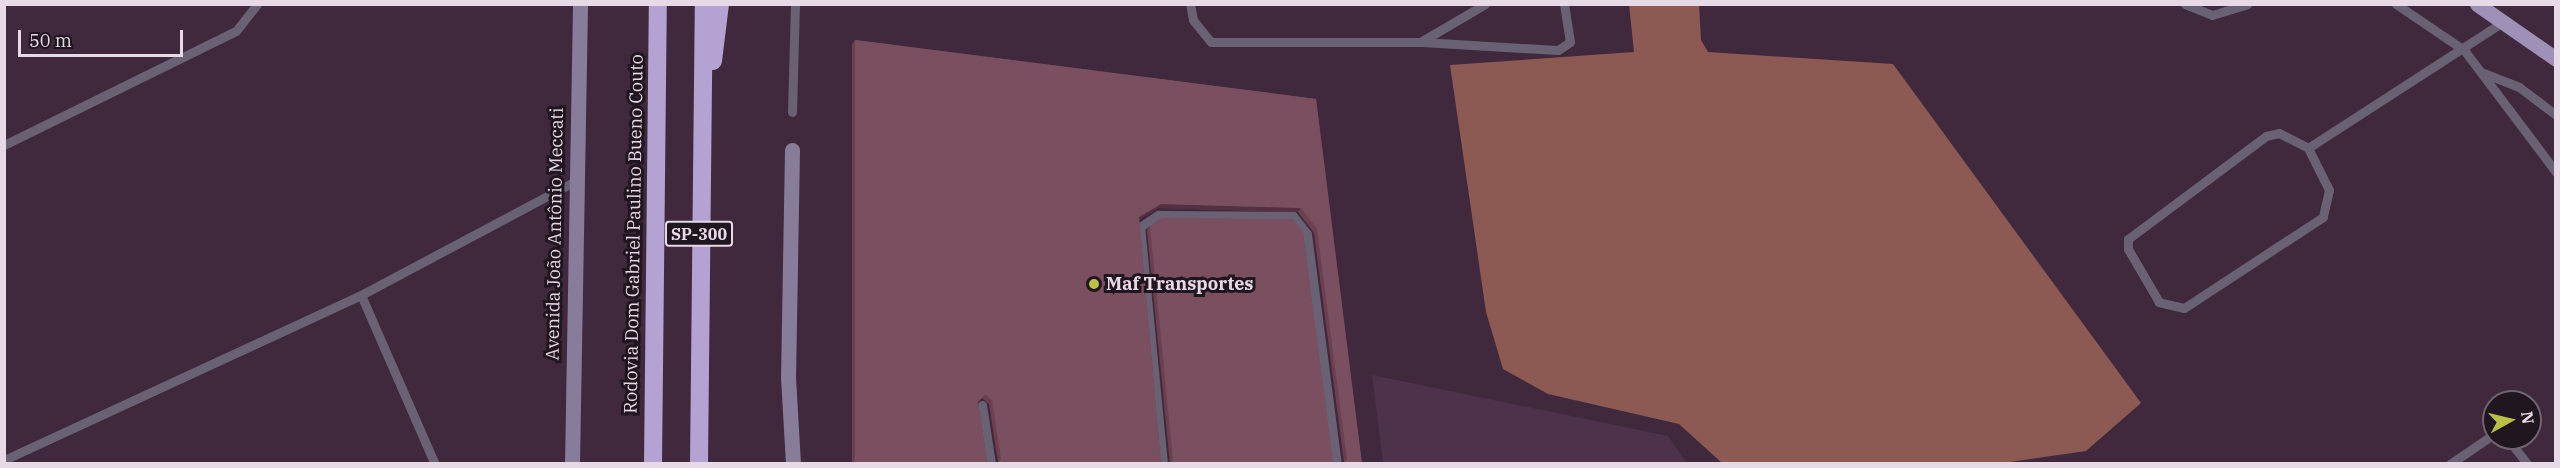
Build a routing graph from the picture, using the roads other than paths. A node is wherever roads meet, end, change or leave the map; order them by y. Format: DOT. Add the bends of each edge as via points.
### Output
graph roads {
  1 [pos="257,4"];
  2 [pos="580,4"];
  3 [pos="658,4"];
  4 [pos="704,4"];
  5 [pos="720,4"];
  6 [pos="795,4"];
  7 [pos="1190,4"];
  8 [pos="1485,4"];
  9 [pos="1564,4"];
  10 [pos="2185,4"];
  11 [pos="2247,4"];
  12 [pos="2396,4"];
  13 [pos="2477,4"];
  14 [pos="2503,22"];
  15 [pos="1422,42"];
  16 [pos="2464,50"];
  17 [pos="2556,59"];
  18 [pos="2481,72"];
  19 [pos="792,112"];
  20 [pos="2556,115"];
  21 [pos="4,145"];
  22 [pos="2308,148"];
  23 [pos="792,150"];
  24 [pos="700,164"];
  25 [pos="2556,172"];
  26 [pos="575,181"];
  27 [pos="361,295"];
  28 [pos="982,405"];
  29 [pos="2482,442"];
  30 [pos="2516,450"];
  31 [pos="4,460"];
  32 [pos="18,460"];
  33 [pos="435,464"];
  34 [pos="572,464"];
  35 [pos="653,464"];
  36 [pos="699,464"];
  37 [pos="793,464"];
  38 [pos="991,464"];
  39 [pos="1163,464"];
  40 [pos="1337,464"];
  41 [pos="2450,464"];
  42 [pos="2527,464"];
  1 -- 21 [label="lane" via="236,31"];
  2 -- 26 [label="main road, Avenida João Antônio Meccati"];
  3 -- 35 [label="highway, Rodovia Dom Gabriel Paulino Bueno Couto / SP-300"];
  4 -- 24 [label="highway, SP-300"];
  5 -- 24 [label="highway"];
  6 -- 19 [label="lane"];
  7 -- 15 [label="lane" via="1192,20 1211,42"];
  8 -- 15 [label="lane"];
  9 -- 15 [label="lane" via="1570,42 1558,50"];
  10 -- 11 [label="lane" via="2212,15"];
  12 -- 16 [label="lane"];
  13 -- 14 [label="main road"];
  14 -- 16 [label="lane"];
  14 -- 17 [label="main road"];
  16 -- 18 [label="lane"];
  16 -- 22 [label="lane"];
  18 -- 20 [label="lane" via="2519,87"];
  18 -- 25 [label="lane"];
  22 -- 22 [label="lane" via="2329,190 2323,217 2184,308 2159,302 2128,249 2135,230 2266,136 2279,133"];
  23 -- 37 [label="main road" via="788,377"];
  24 -- 36 [label="highway, SP-300"];
  26 -- 27 [label="lane"];
  26 -- 34 [label="main road, Avenida João Antônio Meccati"];
  27 -- 32 [label="lane"];
  27 -- 33 [label="lane"];
  28 -- 38 [label="lane"];
  29 -- 41 [label="lane"];
  30 -- 42 [label="lane"];
  31 -- 32 [label="lane"];
  39 -- 40 [label="lane" via="1140,227 1158,215 1293,216 1307,234"];
}
